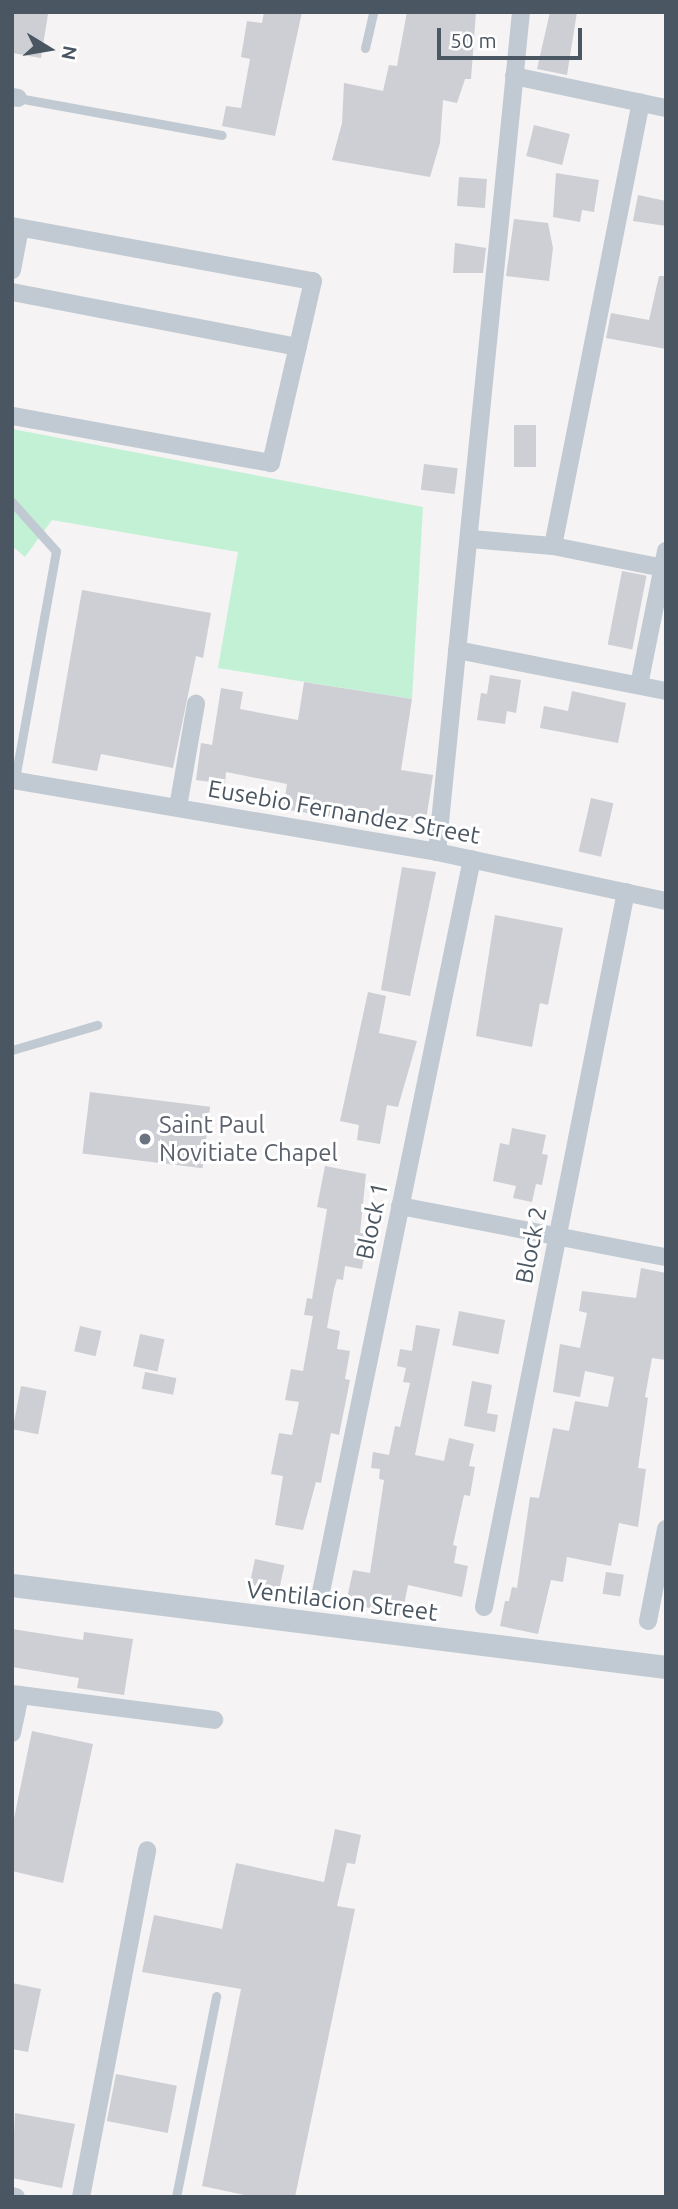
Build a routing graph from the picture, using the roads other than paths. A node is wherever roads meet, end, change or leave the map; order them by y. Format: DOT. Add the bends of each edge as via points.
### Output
graph roads {
  1 [pos="373,12"];
  2 [pos="521,12"];
  3 [pos="365,48"];
  4 [pos="514,76"];
  5 [pos="15,98"];
  6 [pos="641,103"];
  7 [pos="666,108"];
  8 [pos="222,135"];
  9 [pos="16,228"];
  10 [pos="12,270"];
  11 [pos="12,292"];
  12 [pos="298,347"];
  13 [pos="12,416"];
  14 [pos="12,502"];
  15 [pos="471,539"];
  16 [pos="553,546"];
  17 [pos="664,560"];
  18 [pos="457,650"];
  19 [pos="639,685"];
  20 [pos="666,691"];
  21 [pos="196,704"];
  22 [pos="13,780"];
  23 [pos="178,807"];
  24 [pos="437,852"];
  25 [pos="472,859"];
  26 [pos="626,892"];
  27 [pos="666,901"];
  28 [pos="97,1025"];
  29 [pos="12,1049"];
  30 [pos="400,1206"];
  31 [pos="558,1236"];
  32 [pos="666,1257"];
  33 [pos="666,1530"];
  34 [pos="12,1585"];
  35 [pos="321,1592"];
  36 [pos="484,1607"];
  37 [pos="648,1621"];
  38 [pos="666,1667"];
  39 [pos="16,1695"];
  40 [pos="214,1720"];
  41 [pos="12,1733"];
  42 [pos="147,1850"];
  43 [pos="216,1996"];
  44 [pos="81,2197"];
  45 [pos="176,2197"];
  1 -- 3 [label="lane"];
  2 -- 4 [label="street"];
  4 -- 6 [label="street"];
  4 -- 15 [label="street"];
  5 -- 8 [label="lane"];
  6 -- 7 [label="street"];
  6 -- 16 [label="street"];
  9 -- 10 [label="street"];
  9 -- 12 [label="street" via="313,281"];
  11 -- 12 [label="street"];
  12 -- 13 [label="street" via="271,463"];
  14 -- 22 [label="lane" via="56,551"];
  15 -- 16 [label="street"];
  15 -- 18 [label="street"];
  16 -- 17 [label="street"];
  17 -- 19 [label="street"];
  18 -- 19 [label="street"];
  18 -- 24 [label="street"];
  19 -- 20 [label="street"];
  21 -- 23 [label="street"];
  22 -- 23 [label="street, Eusebio Fernandez Street"];
  23 -- 24 [label="street, Eusebio Fernandez Street"];
  24 -- 25 [label="street, Eusebio Fernandez Street"];
  25 -- 26 [label="street, Eusebio Fernandez Street"];
  25 -- 30 [label="street, Block 1"];
  26 -- 27 [label="street, Eusebio Fernandez Street"];
  26 -- 31 [label="street, Block 2"];
  28 -- 29 [label="lane"];
  30 -- 31 [label="street"];
  30 -- 35 [label="street, Block 1"];
  31 -- 32 [label="street"];
  31 -- 36 [label="street, Block 2"];
  33 -- 37 [label="street"];
  34 -- 38 [label="street, Ventilacion Street"];
  39 -- 40 [label="street"];
  39 -- 41 [label="street"];
  42 -- 44 [label="street"];
  43 -- 45 [label="lane"];
}
